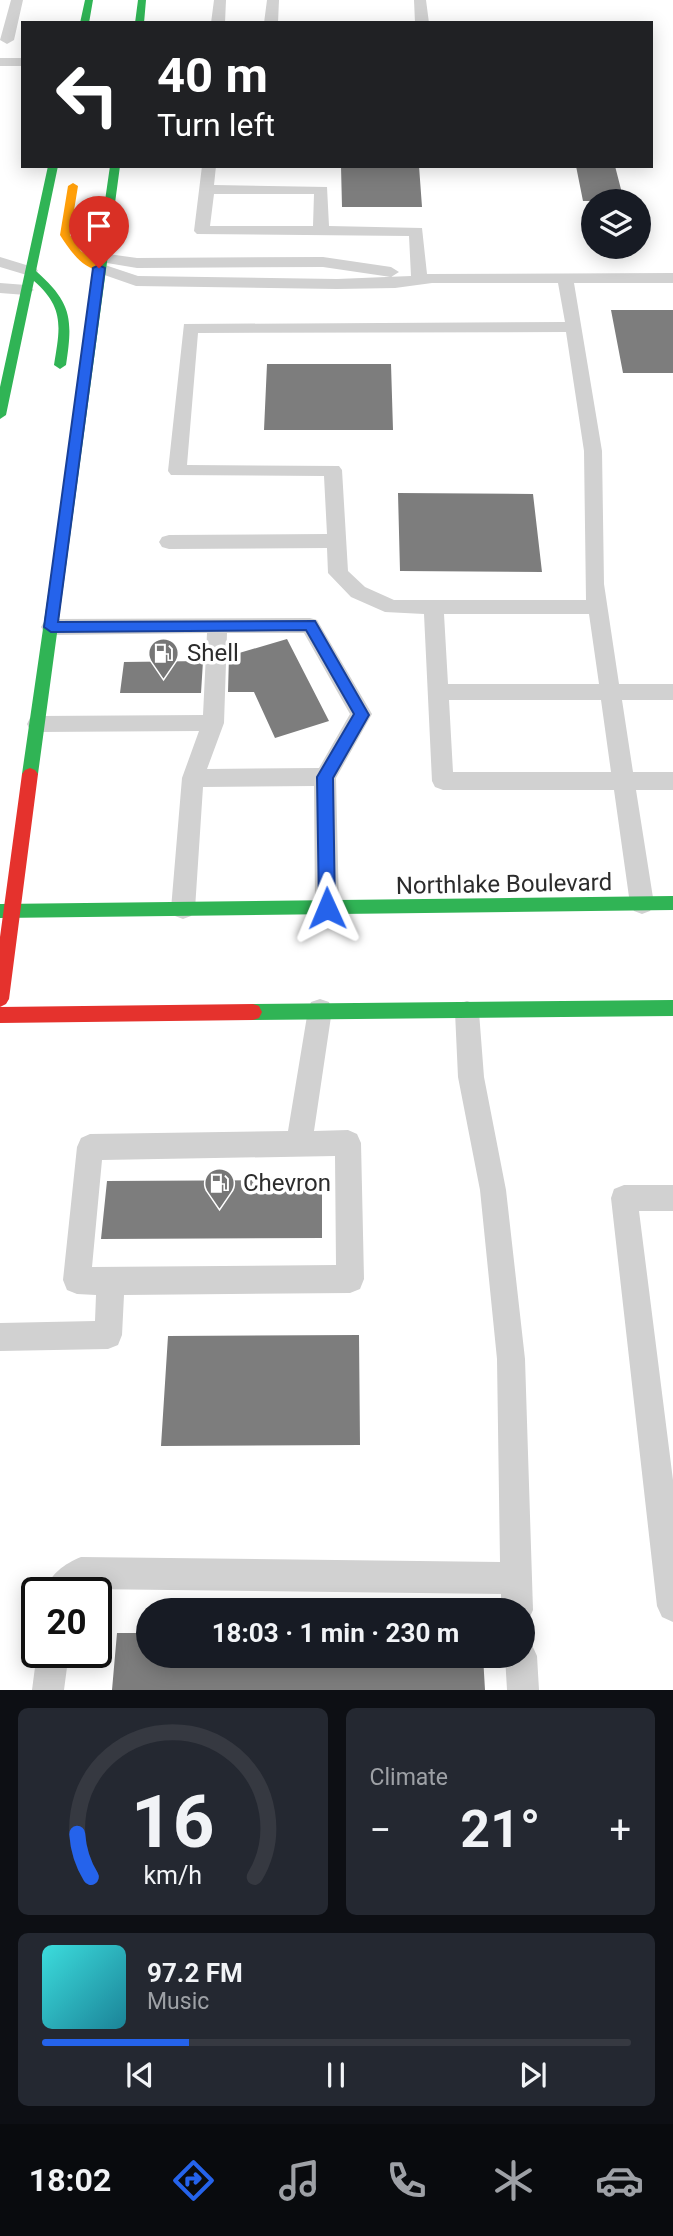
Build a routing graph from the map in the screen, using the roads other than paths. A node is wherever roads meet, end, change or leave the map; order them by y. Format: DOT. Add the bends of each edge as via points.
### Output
graph roads {
  1 [pos="17,0"];
  2 [pos="89,0"];
  3 [pos="142,0"];
  4 [pos="220,0"];
  5 [pos="273,0"];
  6 [pos="420,0"];
  7 [pos="84,21"];
  8 [pos="139,21"];
  9 [pos="218,21"];
  10 [pos="271,21"];
  11 [pos="422,21"];
  12 [pos="7,40"];
  13 [pos="0,62"];
  14 [pos="21,62"];
  15 [pos="53,168"];
  16 [pos="76,168"];
  17 [pos="115,168"];
  18 [pos="209,168"];
  19 [pos="207,189"];
  20 [pos="321,231"];
  21 [pos="0,262"];
  22 [pos="100,263"];
  23 [pos="30,271"];
  24 [pos="425,277"];
  25 [pos="565,278"];
  26 [pos="673,278"];
  27 [pos="0,288"];
  28 [pos="26,290"];
  29 [pos="573,327"];
  30 [pos="57,383"];
  31 [pos="0,415"];
  32 [pos="55,478"];
  33 [pos="63,533"];
  34 [pos="338,541"];
  35 [pos="169,542"];
  36 [pos="434,607"];
  37 [pos="597,607"];
  38 [pos="217,626"];
  39 [pos="51,627"];
  40 [pos="438,692"];
  41 [pos="610,692"];
  42 [pos="673,692"];
  43 [pos="213,723"];
  44 [pos="38,724"];
  45 [pos="325,777"];
  46 [pos="193,778"];
  47 [pos="623,781"];
  48 [pos="673,781"];
  49 [pos="673,903"];
  50 [pos="642,904"];
  51 [pos="327,908"];
  52 [pos="183,909"];
  53 [pos="6,911"];
  54 [pos="0,999"];
  55 [pos="673,1009"];
  56 [pos="320,1010"];
  57 [pos="467,1012"];
  58 [pos="0,1015"];
  59 [pos="299,1144"];
  60 [pos="673,1198"];
  61 [pos="111,1281"];
  62 [pos="0,1337"];
  63 [pos="77,1577"];
  64 [pos="515,1578"];
  65 [pos="516,1598"];
  66 [pos="673,1606"];
  67 [pos="51,1668"];
  68 [pos="522,1668"];
  69 [pos="48,1690"];
  70 [pos="523,1690"];
  1 -- 12 [label="lane"];
  2 -- 7 [label="main road"];
  3 -- 8 [label="main road"];
  4 -- 9 [label="lane"];
  5 -- 10 [label="lane"];
  6 -- 11 [label="lane"];
  13 -- 14 [label="lane"];
  15 -- 23 [label="main road"];
  16 -- 22 [label="main road" via="65,235 77,253"];
  17 -- 22 [label="main road"];
  18 -- 19 [label="lane"];
  19 -- 20 [label="lane" via="322,190"];
  19 -- 20 [label="lane" via="202,231"];
  20 -- 24 [label="lane" via="417,231"];
  21 -- 23 [label="lane"];
  22 -- 24 [label="lane" via="136,281 337,284 395,283"];
  22 -- 33 [label="main road"];
  23 -- 28 [label="main road"];
  23 -- 30 [label="main road" via="63,301 67,316"];
  24 -- 25 [label="lane"];
  25 -- 26 [label="lane"];
  25 -- 29 [label="lane"];
  27 -- 28 [label="lane"];
  28 -- 31 [label="main road"];
  29 -- 34 [label="lane" via="190,328 177,471 333,470"];
  29 -- 37 [label="lane" via="593,451"];
  32 -- 33 [label="main road"];
  33 -- 39 [label="main road"];
  34 -- 35 [label="lane"];
  34 -- 36 [label="lane" via="338,573 358,592 392,607"];
  36 -- 37 [label="lane"];
  36 -- 40 [label="lane"];
  37 -- 41 [label="lane"];
  38 -- 39 [label="lane"];
  38 -- 43 [label="lane"];
  38 -- 45 [label="lane" via="310,625 361,715"];
  39 -- 44 [label="main road"];
  40 -- 41 [label="lane"];
  40 -- 47 [label="lane" via="443,781"];
  41 -- 42 [label="lane"];
  41 -- 47 [label="lane"];
  43 -- 44 [label="lane"];
  43 -- 46 [label="lane"];
  44 -- 53 [label="main road"];
  45 -- 46 [label="lane"];
  45 -- 51 [label="lane"];
  46 -- 52 [label="lane"];
  47 -- 48 [label="lane"];
  47 -- 50 [label="lane"];
  49 -- 50 [label="main road, Northlake Boulevard"];
  50 -- 51 [label="main road, Northlake Boulevard"];
  51 -- 52 [label="main road, Northlake Boulevard"];
  52 -- 53 [label="main road, Northlake Boulevard"];
  53 -- 54 [label="main road"];
  55 -- 57 [label="main road"];
  56 -- 57 [label="main road"];
  56 -- 58 [label="main road"];
  56 -- 59 [label="lane"];
  57 -- 64 [label="lane" via="471,1077 493,1190 511,1359"];
  59 -- 61 [label="lane" via="90,1147 77,1280"];
  59 -- 61 [label="lane" via="348,1143 350,1279"];
  60 -- 66 [label="lane" via="624,1198"];
  61 -- 62 [label="lane" via="108,1335"];
  63 -- 64 [label="lane" via="82,1573"];
  64 -- 65 [label="lane"];
  67 -- 69 [label="lane"];
  68 -- 70 [label="lane"];
}
